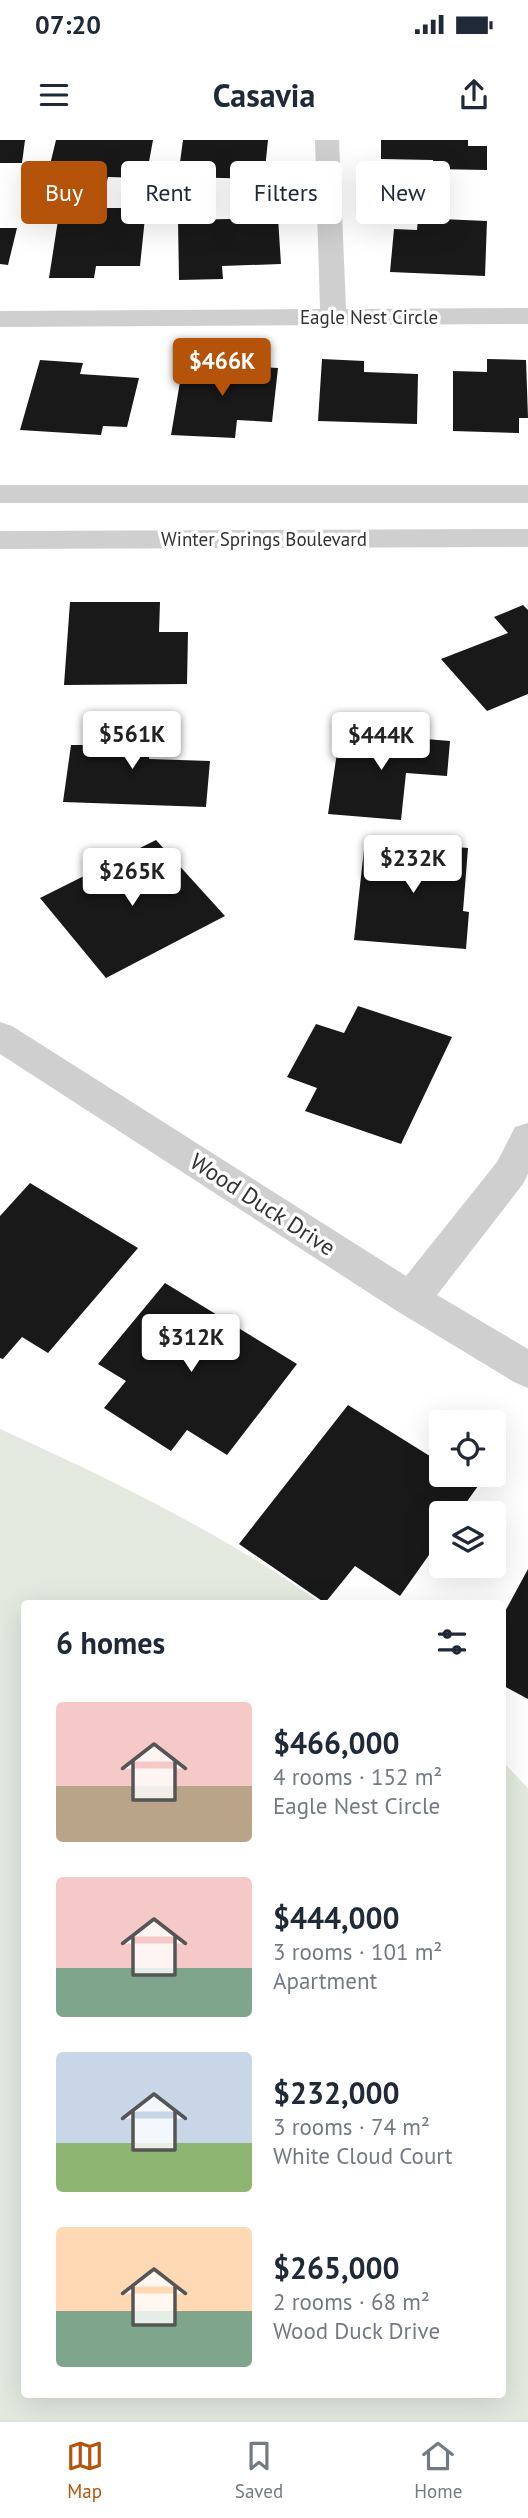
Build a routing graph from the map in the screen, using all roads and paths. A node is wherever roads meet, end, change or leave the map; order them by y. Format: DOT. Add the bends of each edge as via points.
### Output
graph roads {
  1 [pos="327,140"];
  2 [pos="528,316"];
  3 [pos="333,317"];
  4 [pos="0,319"];
  5 [pos="0,494"];
  6 [pos="528,494"];
  7 [pos="528,538"];
  8 [pos="0,540"];
  9 [pos="0,1036"];
  10 [pos="528,1138"];
  11 [pos="411,1300"];
  12 [pos="528,1370"];
  1 -- 3 [label="street"];
  2 -- 3 [label="street, Eagle Nest Circle"];
  3 -- 4 [label="street, Eagle Nest Circle"];
  5 -- 6 [label="street, Winter Springs Boulevard"];
  7 -- 8 [label="street, Winter Springs Boulevard"];
  9 -- 11 [label="street, Wood Duck Drive"];
  10 -- 11 [label="street" via="510,1173"];
  11 -- 12 [label="street, Wood Duck Drive"];
}
